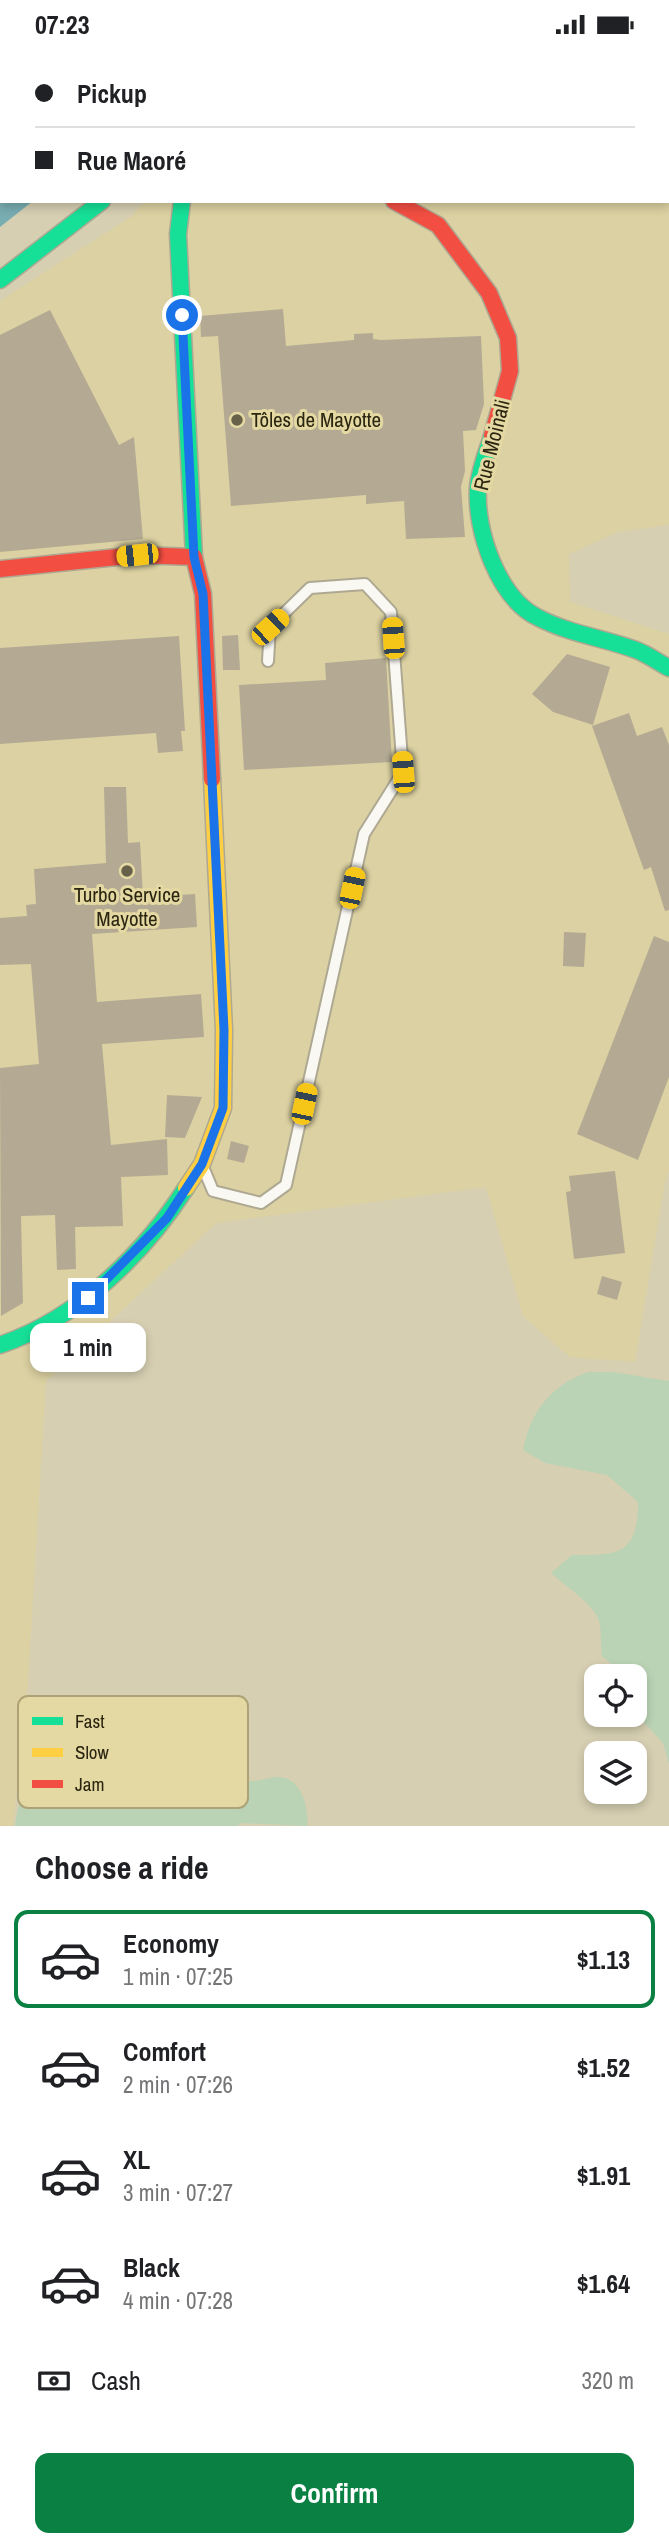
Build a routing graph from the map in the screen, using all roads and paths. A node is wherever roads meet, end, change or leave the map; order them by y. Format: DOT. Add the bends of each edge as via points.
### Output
graph roads {
  1 [pos="100,203"];
  2 [pos="182,203"];
  3 [pos="406,203"];
  4 [pos="34,250"];
  5 [pos="0,263"];
  6 [pos="0,279"];
  7 [pos="194,557"];
  8 [pos="0,569"];
  9 [pos="268,661"];
  10 [pos="669,668"];
  11 [pos="202,1164"];
  12 [pos="0,1345"];
  1 -- 4 [label="street"];
  2 -- 7 [label="street" via="178,234"];
  3 -- 10 [label="street, Rue Moinali" via="438,225 463,256 489,293 508,338 510,371 478,486 480,529 492,565 535,617 581,636 636,650"];
  4 -- 5 [label="street"];
  4 -- 6 [label="street"];
  7 -- 8 [label="street" via="137,555"];
  7 -- 11 [label="street" via="203,594 224,1030 223,1108"];
  9 -- 11 [label="lane" via="270,627 310,589 365,584 391,612 403,772 363,834 286,1185 261,1203 213,1191"];
  11 -- 12 [label="street" via="167,1218 88,1298 29,1335"];
}
